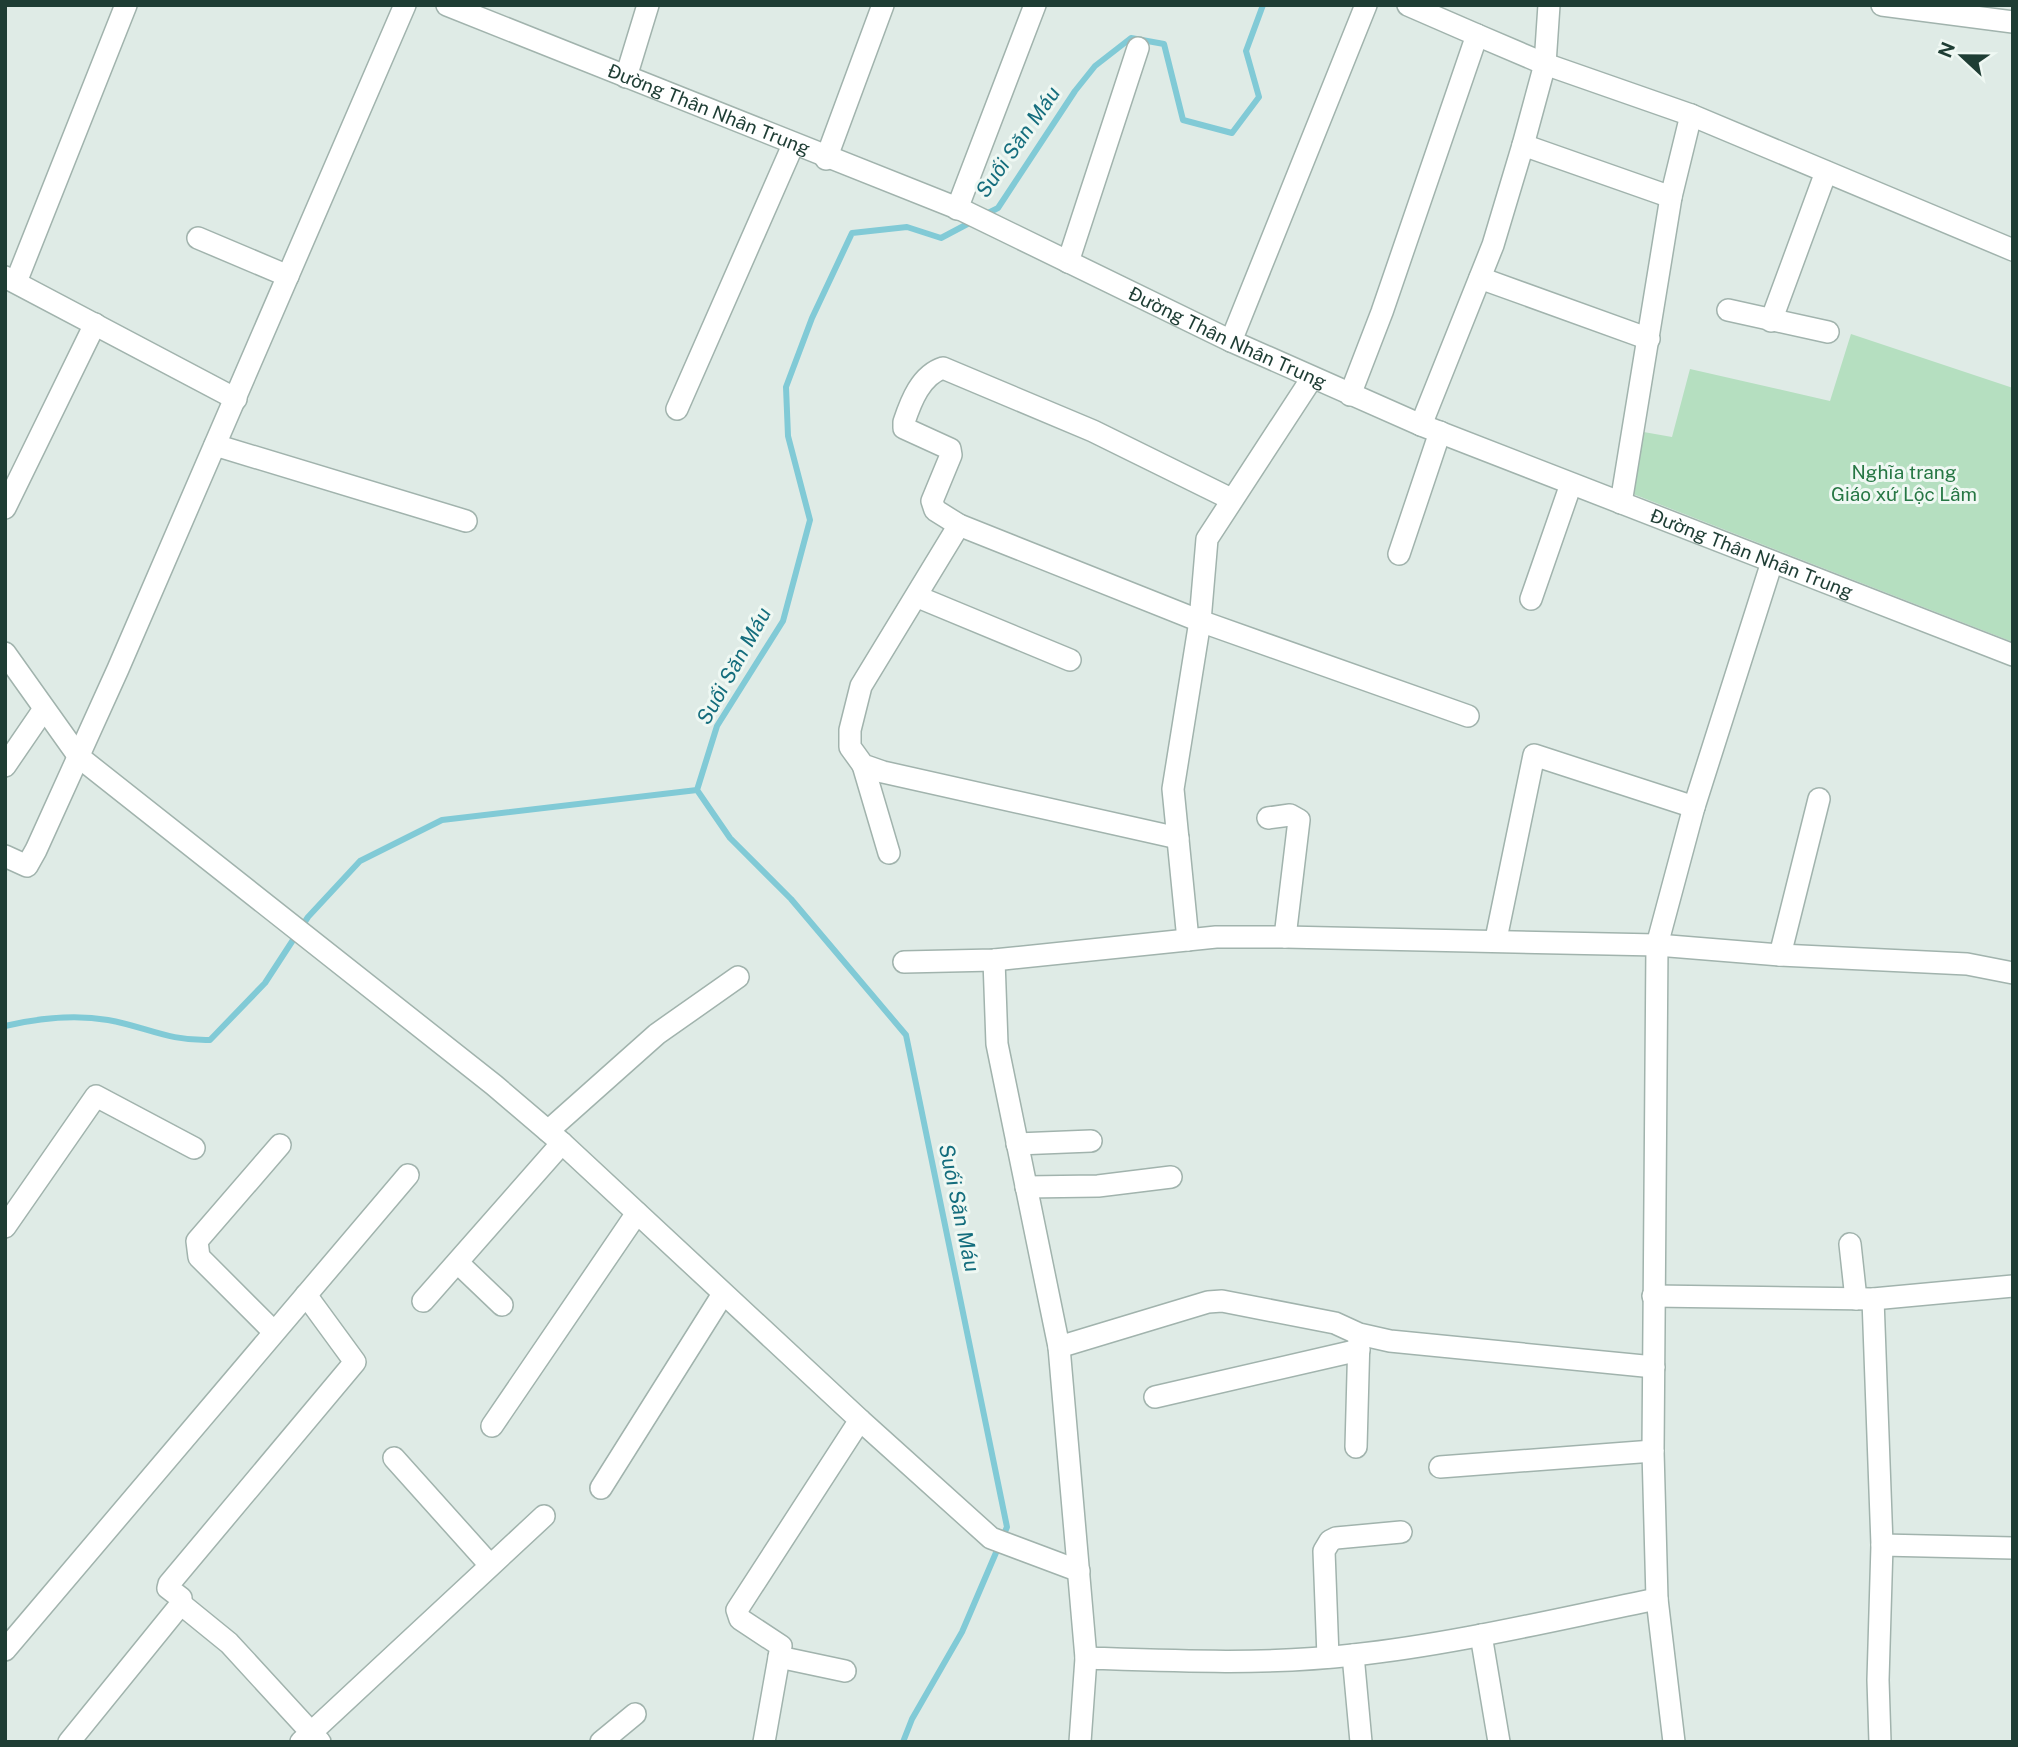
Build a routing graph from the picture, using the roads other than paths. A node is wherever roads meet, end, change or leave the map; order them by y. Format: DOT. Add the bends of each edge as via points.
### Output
graph roads {
  1 [pos="126,5"];
  2 [pos="405,5"];
  3 [pos="447,5"];
  4 [pos="648,5"];
  5 [pos="883,5"];
  6 [pos="1035,5"];
  7 [pos="1366,5"];
  8 [pos="1408,5"];
  9 [pos="1549,5"];
  10 [pos="1882,5"];
  11 [pos="2013,22"];
  12 [pos="1477,35"];
  13 [pos="1138,48"];
  14 [pos="1545,64"];
  15 [pos="626,77"];
  16 [pos="1691,115"];
  17 [pos="793,145"];
  18 [pos="1523,145"];
  19 [pos="826,159"];
  20 [pos="1826,172"];
  21 [pos="1671,197"];
  22 [pos="960,209"];
  23 [pos="198,238"];
  24 [pos="2013,250"];
  25 [pos="1068,262"];
  26 [pos="288,276"];
  27 [pos="1480,278"];
  28 [pos="11,280"];
  29 [pos="1728,310"];
  30 [pos="1771,321"];
  31 [pos="95,324"];
  32 [pos="1828,332"];
  33 [pos="1649,339"];
  34 [pos="1231,341"];
  35 [pos="1312,378"];
  36 [pos="1350,395"];
  37 [pos="236,399"];
  38 [pos="677,409"];
  39 [pos="1430,429"];
  40 [pos="215,445"];
  41 [pos="1572,484"];
  42 [pos="1231,499"];
  43 [pos="1621,503"];
  44 [pos="5,508"];
  45 [pos="466,521"];
  46 [pos="959,525"];
  47 [pos="1399,554"];
  48 [pos="1772,562"];
  49 [pos="918,597"];
  50 [pos="1531,599"];
  51 [pos="1200,621"];
  52 [pos="5,653"];
  53 [pos="2013,655"];
  54 [pos="1070,660"];
  55 [pos="44,709"];
  56 [pos="1468,716"];
  57 [pos="79,757"];
  58 [pos="863,765"];
  59 [pos="5,766"];
  60 [pos="1819,799"];
  61 [pos="1694,807"];
  62 [pos="1268,818"];
  63 [pos="1178,838"];
  64 [pos="889,853"];
  65 [pos="5,856"];
  66 [pos="1285,937"];
  67 [pos="1496,939"];
  68 [pos="1188,940"];
  69 [pos="1657,945"];
  70 [pos="1780,956"];
  71 [pos="994,960"];
  72 [pos="904,962"];
  73 [pos="2013,973"];
  74 [pos="738,976"];
  75 [pos="555,1137"];
  76 [pos="1091,1141"];
  77 [pos="1017,1144"];
  78 [pos="280,1145"];
  79 [pos="194,1148"];
  80 [pos="408,1175"];
  81 [pos="1171,1177"];
  82 [pos="1026,1187"];
  83 [pos="637,1213"];
  84 [pos="5,1227"];
  85 [pos="1850,1244"];
  86 [pos="458,1263"];
  87 [pos="2013,1286"];
  88 [pos="306,1294"];
  89 [pos="723,1294"];
  90 [pos="1653,1296"];
  91 [pos="1864,1299"];
  92 [pos="423,1301"];
  93 [pos="502,1305"];
  94 [pos="274,1332"];
  95 [pos="1359,1342"];
  96 [pos="1059,1347"];
  97 [pos="1654,1367"];
  98 [pos="1154,1397"];
  99 [pos="860,1420"];
  100 [pos="492,1426"];
  101 [pos="1356,1447"];
  102 [pos="1653,1451"];
  103 [pos="394,1458"];
  104 [pos="1440,1467"];
  105 [pos="601,1488"];
  106 [pos="544,1516"];
  107 [pos="1401,1532"];
  108 [pos="1882,1545"];
  109 [pos="2013,1548"];
  110 [pos="490,1565"];
  111 [pos="1079,1571"];
  112 [pos="1657,1598"];
  113 [pos="181,1604"];
  114 [pos="1481,1635"];
  115 [pos="5,1650"];
  116 [pos="1353,1655"];
  117 [pos="779,1657"];
  118 [pos="1328,1657"];
  119 [pos="1086,1658"];
  120 [pos="845,1671"];
  121 [pos="635,1713"];
  122 [pos="311,1738"];
  123 [pos="69,1742"];
  124 [pos="601,1742"];
  125 [pos="764,1742"];
  126 [pos="1080,1742"];
  127 [pos="1360,1742"];
  128 [pos="1499,1742"];
  129 [pos="1674,1742"];
  130 [pos="1880,1742"];
  1 -- 28 [label="street"];
  2 -- 26 [label="street"];
  3 -- 15 [label="street, Đường Thân Nhân Trung"];
  4 -- 15 [label="street"];
  5 -- 19 [label="street"];
  6 -- 22 [label="street"];
  7 -- 34 [label="street"];
  8 -- 12 [label="street"];
  9 -- 14 [label="street"];
  10 -- 11 [label="street"];
  12 -- 14 [label="street"];
  12 -- 36 [label="street"];
  13 -- 25 [label="street"];
  14 -- 16 [label="street"];
  14 -- 18 [label="street"];
  15 -- 17 [label="street, Đường Thân Nhân Trung"];
  16 -- 20 [label="street"];
  16 -- 21 [label="street"];
  17 -- 19 [label="street, Đường Thân Nhân Trung"];
  17 -- 38 [label="street"];
  18 -- 21 [label="street"];
  18 -- 27 [label="street"];
  19 -- 22 [label="street, Đường Thân Nhân Trung"];
  20 -- 24 [label="street"];
  20 -- 30 [label="street"];
  21 -- 33 [label="street"];
  22 -- 25 [label="street, Đường Thân Nhân Trung"];
  23 -- 26 [label="street"];
  25 -- 34 [label="street, Đường Thân Nhân Trung"];
  26 -- 37 [label="street"];
  27 -- 33 [label="street"];
  27 -- 39 [label="street"];
  28 -- 31 [label="street"];
  29 -- 30 [label="street"];
  30 -- 32 [label="street"];
  31 -- 37 [label="street"];
  31 -- 44 [label="street"];
  33 -- 43 [label="street"];
  34 -- 35 [label="street, Đường Thân Nhân Trung"];
  35 -- 36 [label="street, Đường Thân Nhân Trung"];
  35 -- 42 [label="street"];
  36 -- 39 [label="street, Đường Thân Nhân Trung"];
  37 -- 40 [label="street"];
  39 -- 41 [label="street, Đường Thân Nhân Trung"];
  39 -- 47 [label="street"];
  40 -- 45 [label="street"];
  40 -- 57 [label="street"];
  41 -- 43 [label="street, Đường Thân Nhân Trung"];
  41 -- 50 [label="street"];
  42 -- 46 [label="street" via="1093,431 943,368 925,378 904,428 950,449 932,501 935,510"];
  42 -- 51 [label="street" via="1207,539"];
  43 -- 48 [label="street, Đường Thân Nhân Trung"];
  46 -- 49 [label="street"];
  46 -- 51 [label="street"];
  48 -- 53 [label="street, Đường Thân Nhân Trung"];
  48 -- 61 [label="street"];
  49 -- 54 [label="street"];
  49 -- 58 [label="street" via="861,687 850,747"];
  51 -- 56 [label="street"];
  51 -- 63 [label="street" via="1173,789"];
  52 -- 55 [label="street"];
  55 -- 57 [label="street"];
  55 -- 59 [label="street"];
  57 -- 65 [label="street" via="27,866"];
  57 -- 75 [label="street"];
  58 -- 63 [label="street"];
  58 -- 64 [label="street"];
  60 -- 70 [label="street"];
  61 -- 67 [label="street" via="1534,755"];
  61 -- 69 [label="street"];
  62 -- 66 [label="street" via="1290,815 1300,820"];
  63 -- 68 [label="street"];
  66 -- 67 [label="street"];
  66 -- 68 [label="street"];
  67 -- 69 [label="street"];
  68 -- 71 [label="street"];
  69 -- 70 [label="street"];
  69 -- 90 [label="street"];
  70 -- 73 [label="street" via="1967,964"];
  71 -- 72 [label="street"];
  71 -- 77 [label="street" via="997,1044"];
  74 -- 75 [label="street" via="657,1034"];
  75 -- 83 [label="street"];
  75 -- 86 [label="street"];
  76 -- 77 [label="street"];
  77 -- 82 [label="street"];
  78 -- 94 [label="street" via="197,1241 196,1250"];
  79 -- 84 [label="street" via="96,1096"];
  80 -- 88 [label="street"];
  81 -- 82 [label="street" via="1098,1186"];
  82 -- 96 [label="street"];
  83 -- 89 [label="street"];
  83 -- 100 [label="street"];
  85 -- 91 [label="street"];
  86 -- 92 [label="street"];
  86 -- 93 [label="street"];
  87 -- 91 [label="street"];
  88 -- 94 [label="street"];
  88 -- 113 [label="street" via="355,1362 169,1584"];
  89 -- 99 [label="street"];
  89 -- 105 [label="street"];
  90 -- 91 [label="street"];
  90 -- 97 [label="street"];
  91 -- 108 [label="street"];
  94 -- 115 [label="street"];
  95 -- 96 [label="street" via="1335,1323 1222,1301"];
  95 -- 97 [label="street" via="1390,1341"];
  95 -- 98 [label="street"];
  95 -- 101 [label="street"];
  96 -- 111 [label="street"];
  97 -- 102 [label="street"];
  99 -- 111 [label="street" via="991,1538"];
  99 -- 117 [label="street" via="737,1610 740,1619 781,1646"];
  102 -- 104 [label="street"];
  102 -- 112 [label="street"];
  103 -- 110 [label="street"];
  106 -- 110 [label="street"];
  107 -- 118 [label="street" via="1336,1538 1327,1544"];
  108 -- 109 [label="street"];
  108 -- 130 [label="street"];
  110 -- 122 [label="street"];
  111 -- 119 [label="street"];
  112 -- 114 [label="street"];
  112 -- 129 [label="street"];
  113 -- 122 [label="street" via="229,1643"];
  113 -- 123 [label="street"];
  114 -- 116 [label="street"];
  114 -- 128 [label="street"];
  116 -- 118 [label="street"];
  116 -- 127 [label="street"];
  117 -- 120 [label="street"];
  117 -- 125 [label="street"];
  118 -- 119 [label="street" via="1228,1663"];
  119 -- 126 [label="street"];
  121 -- 124 [label="street"];
}
